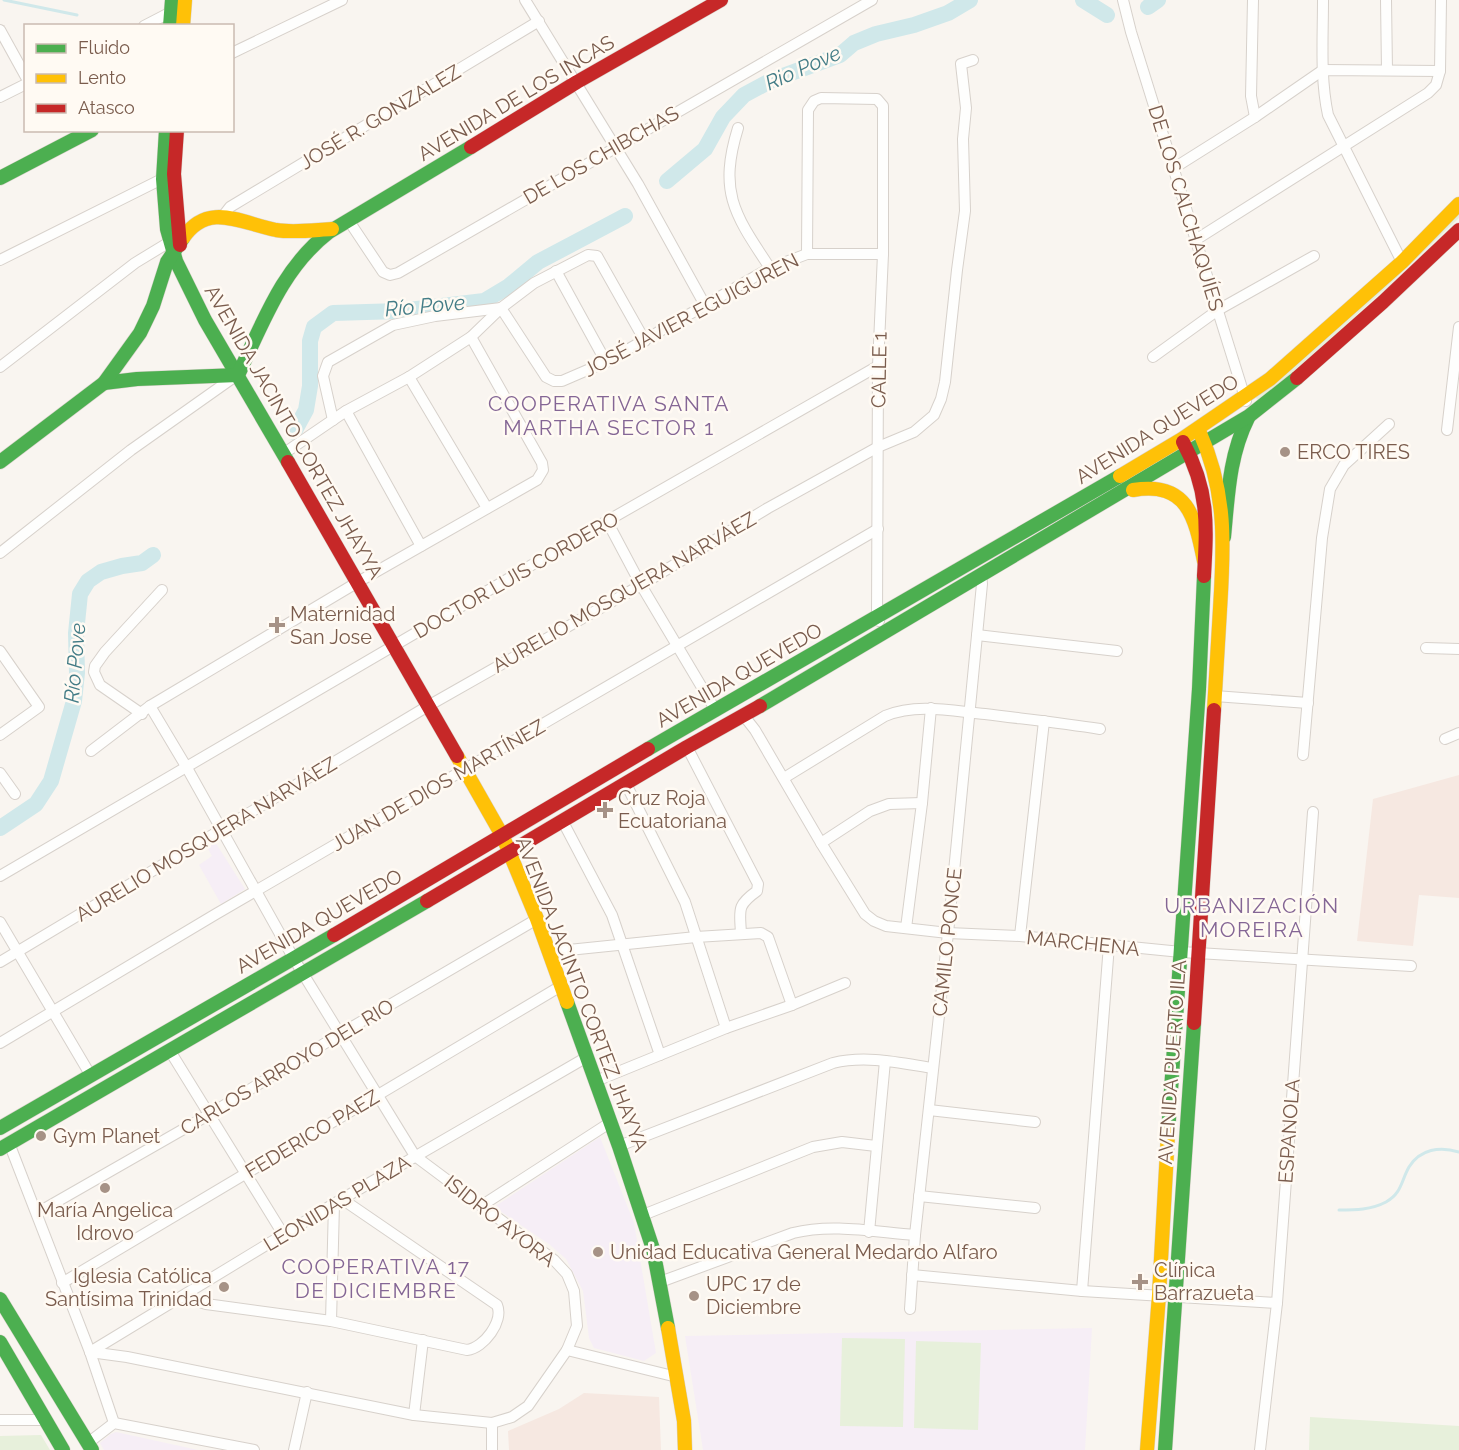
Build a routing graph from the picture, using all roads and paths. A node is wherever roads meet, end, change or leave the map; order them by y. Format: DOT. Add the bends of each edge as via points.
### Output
graph roads {
  1 [pos="185,0"];
  2 [pos="342,0"];
  3 [pos="525,0"];
  4 [pos="721,0"];
  5 [pos="872,0"];
  6 [pos="1123,0"];
  7 [pos="1253,0"];
  8 [pos="1323,0"];
  9 [pos="1386,0"];
  10 [pos="1441,0"];
  11 [pos="171,12"];
  12 [pos="539,21"];
  13 [pos="148,24"];
  14 [pos="183,24"];
  15 [pos="0,30"];
  16 [pos="234,52"];
  17 [pos="973,60"];
  18 [pos="1323,69"];
  19 [pos="1387,69"];
  20 [pos="1440,71"];
  21 [pos="24,73"];
  22 [pos="577,82"];
  23 [pos="24,85"];
  24 [pos="0,97"];
  25 [pos="1255,117"];
  26 [pos="738,128"];
  27 [pos="88,132"];
  28 [pos="166,132"];
  29 [pos="177,132"];
  30 [pos="1343,145"];
  31 [pos="616,147"];
  32 [pos="1174,168"];
  33 [pos="169,176"];
  34 [pos="0,178"];
  35 [pos="1459,204"];
  36 [pos="223,216"];
  37 [pos="349,221"];
  38 [pos="332,229"];
  39 [pos="1459,230"];
  40 [pos="1197,240"];
  41 [pos="175,243"];
  42 [pos="807,254"];
  43 [pos="883,254"];
  44 [pos="1314,256"];
  45 [pos="0,260"];
  46 [pos="1402,262"];
  47 [pos="770,268"];
  48 [pos="556,271"];
  49 [pos="706,306"];
  50 [pos="501,308"];
  51 [pos="1218,310"];
  52 [pos="1459,327"];
  53 [pos="471,337"];
  54 [pos="645,341"];
  55 [pos="1153,357"];
  56 [pos="606,362"];
  57 [pos="878,366"];
  58 [pos="0,367"];
  59 [pos="238,375"];
  60 [pos="409,377"];
  61 [pos="104,383"];
  62 [pos="1245,397"];
  63 [pos="346,411"];
  64 [pos="1249,416"];
  65 [pos="333,420"];
  66 [pos="1389,423"];
  67 [pos="1197,429"];
  68 [pos="1447,430"];
  69 [pos="1182,439"];
  70 [pos="1205,443"];
  71 [pos="878,447"];
  72 [pos="281,451"];
  73 [pos="1189,452"];
  74 [pos="0,462"];
  75 [pos="1120,494"];
  76 [pos="487,508"];
  77 [pos="607,521"];
  78 [pos="878,529"];
  79 [pos="1224,537"];
  80 [pos="421,546"];
  81 [pos="0,553"];
  82 [pos="1204,561"];
  83 [pos="981,574"];
  84 [pos="358,582"];
  85 [pos="641,585"];
  86 [pos="162,590"];
  87 [pos="877,618"];
  88 [pos="886,632"];
  89 [pos="977,635"];
  90 [pos="678,646"];
  91 [pos="394,647"];
  92 [pos="1426,648"];
  93 [pos="1459,649"];
  94 [pos="0,651"];
  95 [pos="1117,651"];
  96 [pos="1215,696"];
  97 [pos="1308,703"];
  98 [pos="428,706"];
  99 [pos="931,708"];
  100 [pos="146,710"];
  101 [pos="716,711"];
  102 [pos="970,713"];
  103 [pos="744,716"];
  104 [pos="1044,721"];
  105 [pos="1100,729"];
  106 [pos="1459,733"];
  107 [pos="0,735"];
  108 [pos="1445,739"];
  109 [pos="687,747"];
  110 [pos="91,751"];
  111 [pos="1303,755"];
  112 [pos="187,768"];
  113 [pos="466,769"];
  114 [pos="0,774"];
  115 [pos="784,778"];
  116 [pos="626,784"];
  117 [pos="15,794"];
  118 [pos="922,803"];
  119 [pos="1313,812"];
  120 [pos="562,820"];
  121 [pos="221,831"];
  122 [pos="503,837"];
  123 [pos="821,843"];
  124 [pos="509,852"];
  125 [pos="0,876"];
  126 [pos="257,891"];
  127 [pos="537,919"];
  128 [pos="0,922"];
  129 [pos="906,928"];
  130 [pos="948,933"];
  131 [pos="741,934"];
  132 [pos="1020,936"];
  133 [pos="696,937"];
  134 [pos="621,945"];
  135 [pos="1109,945"];
  136 [pos="16,952"];
  137 [pos="549,952"];
  138 [pos="1181,952"];
  139 [pos="1199,952"];
  140 [pos="294,959"];
  141 [pos="1302,959"];
  142 [pos="0,962"];
  143 [pos="1411,966"];
  144 [pos="303,973"];
  145 [pos="845,983"];
  146 [pos="561,986"];
  147 [pos="792,1005"];
  148 [pos="54,1012"];
  149 [pos="726,1028"];
  150 [pos="340,1034"];
  151 [pos="0,1043"];
  152 [pos="170,1051"];
  153 [pos="660,1056"];
  154 [pos="587,1057"];
  155 [pos="885,1061"];
  156 [pos="933,1068"];
  157 [pos="91,1076"];
  158 [pos="596,1081"];
  159 [pos="376,1095"];
  160 [pos="929,1110"];
  161 [pos="210,1114"];
  162 [pos="610,1122"];
  163 [pos="1035,1122"];
  164 [pos="0,1128"];
  165 [pos="5,1146"];
  166 [pos="619,1146"];
  167 [pos="876,1146"];
  168 [pos="416,1156"];
  169 [pos="247,1173"];
  170 [pos="919,1196"];
  171 [pos="338,1201"];
  172 [pos="481,1206"];
  173 [pos="1035,1208"];
  174 [pos="37,1214"];
  175 [pos="643,1215"];
  176 [pos="869,1232"];
  177 [pos="283,1234"];
  178 [pos="915,1235"];
  179 [pos="912,1275"];
  180 [pos="660,1282"];
  181 [pos="62,1283"];
  182 [pos="1082,1291"];
  183 [pos="1159,1295"];
  184 [pos="183,1297"];
  185 [pos="1174,1297"];
  186 [pos="0,1299"];
  187 [pos="1277,1303"];
  188 [pos="910,1309"];
  189 [pos="331,1322"];
  190 [pos="423,1340"];
  191 [pos="0,1342"];
  192 [pos="567,1350"];
  193 [pos="90,1352"];
  194 [pos="677,1377"];
  195 [pos="307,1392"];
  196 [pos="414,1415"];
  197 [pos="0,1420"];
  198 [pos="45,1420"];
  199 [pos="114,1423"];
  200 [pos="492,1423"];
  201 [pos="90,1447"];
  202 [pos="63,1450"];
  203 [pos="254,1450"];
  204 [pos="294,1450"];
  205 [pos="492,1450"];
  206 [pos="685,1450"];
  207 [pos="1147,1450"];
  208 [pos="1165,1450"];
  209 [pos="1260,1450"];
  1 -- 14 [label="main road"];
  2 -- 16 [label="street"];
  3 -- 12 [label="street"];
  4 -- 22 [label="main road, AVENIDA DE LOS INCAS"];
  5 -- 31 [label="street, DE LOS CHIBCHAS"];
  6 -- 32 [label="street, DE LOS CALCHAQUÍES"];
  7 -- 25 [label="street" via="1251,96"];
  8 -- 18 [label="street"];
  9 -- 19 [label="street"];
  10 -- 20 [label="street"];
  11 -- 13 [label="street"];
  12 -- 22 [label="street"];
  12 -- 36 [label="street, JOSÉ R. GONZALEZ" via="230,207"];
  15 -- 21 [label="street"];
  17 -- 71 [label="street, AURELIO MOSQUERA NARVÁEZ" via="961,64 966,108 965,211 941,399 922,426"];
  18 -- 19 [label="street"];
  18 -- 25 [label="street"];
  18 -- 30 [label="street" via="1328,115"];
  19 -- 20 [label="street"];
  20 -- 30 [label="street" via="1436,85 1428,93"];
  22 -- 31 [label="street"];
  22 -- 37 [label="main road, AVENIDA DE LOS INCAS"];
  23 -- 24 [label="street"];
  25 -- 32 [label="street"];
  26 -- 47 [label="street" via="728,173 731,195 741,225"];
  27 -- 34 [label="main road"];
  28 -- 33 [label="main road, AVENIDA JACINTO CORTEZ JHAYYA"];
  29 -- 33 [label="main road, AVENIDA JACINTO CORTEZ JHAYYA"];
  30 -- 40 [label="street"];
  30 -- 46 [label="street"];
  31 -- 37 [label="street, DE LOS CHIBCHAS" via="398,273 383,272"];
  31 -- 49 [label="street"];
  32 -- 40 [label="street, DE LOS CALCHAQUÍES"];
  33 -- 41 [label="main road, AVENIDA JACINTO CORTEZ JHAYYA"];
  33 -- 45 [label="street"];
  35 -- 46 [label="main road, AVENIDA QUEVEDO"];
  36 -- 38 [label="main road, AVENIDA DE LOS INCAS" via="277,230"];
  36 -- 41 [label="main road" via="200,221"];
  37 -- 38 [label="main road, AVENIDA DE LOS INCAS"];
  38 -- 59 [label="main road, AVENIDA DE LOS INCAS" via="308,249 287,276"];
  39 -- 64 [label="main road, AVENIDA QUEVEDO" via="1391,296"];
  40 -- 51 [label="street, DE LOS CALCHAQUÍES"];
  41 -- 58 [label="street" via="135,263"];
  41 -- 59 [label="main road, AVENIDA JACINTO CORTEZ JHAYYA" via="180,269"];
  41 -- 61 [label="main road" via="140,333"];
  42 -- 43 [label="street, JOSÉ JAVIER EGUIGUREN"];
  42 -- 43 [label="street, CALLE 1" via="808,110 821,98 872,98 883,106"];
  42 -- 47 [label="street, JOSÉ JAVIER EGUIGUREN"];
  43 -- 57 [label="street, CALLE 1"];
  44 -- 51 [label="street"];
  46 -- 62 [label="main road, AVENIDA QUEVEDO"];
  47 -- 49 [label="street, JOSÉ JAVIER EGUIGUREN"];
  48 -- 50 [label="street"];
  48 -- 54 [label="street" via="588,255 597,256"];
  48 -- 56 [label="street"];
  49 -- 54 [label="street, JOSÉ JAVIER EGUIGUREN"];
  50 -- 53 [label="street"];
  50 -- 56 [label="street, JOSÉ JAVIER EGUIGUREN" via="546,377 562,381"];
  50 -- 65 [label="street" via="435,315 393,325 335,357 328,362 323,376"];
  51 -- 55 [label="street"];
  51 -- 62 [label="street, DE LOS CALCHAQUÍES"];
  52 -- 68 [label="street"];
  53 -- 60 [label="street"];
  53 -- 76 [label="street" via="543,470 537,480"];
  54 -- 56 [label="street, JOSÉ JAVIER EGUIGUREN"];
  57 -- 71 [label="street, CALLE 1"];
  57 -- 77 [label="street, DOCTOR LUIS CORDERO"];
  59 -- 61 [label="main road"];
  59 -- 72 [label="main road, AVENIDA JACINTO CORTEZ JHAYYA"];
  59 -- 81 [label="street" via="131,450"];
  60 -- 63 [label="street"];
  60 -- 76 [label="street"];
  61 -- 74 [label="main road"];
  62 -- 64 [label="street, DE LOS CALCHAQUÍES"];
  62 -- 67 [label="main road, AVENIDA QUEVEDO"];
  63 -- 65 [label="street"];
  63 -- 80 [label="street"];
  64 -- 70 [label="main road, AVENIDA QUEVEDO"];
  64 -- 79 [label="main road" via="1233,455"];
  65 -- 72 [label="street"];
  66 -- 97 [label="street" via="1344,465 1330,489"];
  67 -- 69 [label="main road, AVENIDA QUEVEDO"];
  67 -- 70 [label="main road, AVENIDA PUERTO ILA"];
  69 -- 73 [label="main road, AVENIDA PUERTO ILA"];
  69 -- 87 [label="main road, AVENIDA QUEVEDO"];
  70 -- 73 [label="main road, AVENIDA QUEVEDO"];
  70 -- 79 [label="main road, AVENIDA PUERTO ILA" via="1221,497"];
  71 -- 78 [label="street, CALLE 1"];
  71 -- 85 [label="street, AURELIO MOSQUERA NARVÁEZ"];
  72 -- 84 [label="main road, AVENIDA JACINTO CORTEZ JHAYYA"];
  73 -- 75 [label="main road, AVENIDA QUEVEDO"];
  73 -- 82 [label="main road, AVENIDA PUERTO ILA" via="1205,501"];
  75 -- 82 [label="main road" via="1153,486 1180,498 1199,531"];
  75 -- 83 [label="main road, AVENIDA QUEVEDO"];
  76 -- 80 [label="street"];
  77 -- 85 [label="street"];
  77 -- 91 [label="street, DOCTOR LUIS CORDERO"];
  78 -- 87 [label="street, CALLE 1"];
  78 -- 90 [label="street, JUAN DE DIOS MARTÍNEZ"];
  79 -- 96 [label="main road, AVENIDA PUERTO ILA"];
  80 -- 84 [label="street"];
  82 -- 138 [label="main road, AVENIDA PUERTO ILA"];
  83 -- 88 [label="main road, AVENIDA QUEVEDO"];
  83 -- 89 [label="street, CAMILO PONCE"];
  84 -- 91 [label="main road, AVENIDA JACINTO CORTEZ JHAYYA"];
  84 -- 100 [label="street"];
  85 -- 90 [label="street"];
  85 -- 98 [label="street, AURELIO MOSQUERA NARVÁEZ"];
  86 -- 100 [label="street" via="105,652 94,672 100,685"];
  87 -- 88 [label="street"];
  87 -- 101 [label="main road, AVENIDA QUEVEDO"];
  88 -- 103 [label="main road, AVENIDA QUEVEDO"];
  89 -- 95 [label="street"];
  89 -- 102 [label="street, CAMILO PONCE"];
  90 -- 101 [label="street"];
  90 -- 113 [label="street, JUAN DE DIOS MARTÍNEZ"];
  91 -- 98 [label="main road, AVENIDA JACINTO CORTEZ JHAYYA"];
  91 -- 112 [label="street, DOCTOR LUIS CORDERO"];
  92 -- 93 [label="street"];
  94 -- 107 [label="street" via="39,707"];
  96 -- 97 [label="street"];
  96 -- 139 [label="main road, AVENIDA PUERTO ILA"];
  97 -- 111 [label="street"];
  98 -- 113 [label="main road, AVENIDA JACINTO CORTEZ JHAYYA"];
  98 -- 121 [label="street, AURELIO MOSQUERA NARVÁEZ"];
  99 -- 102 [label="street"];
  99 -- 115 [label="street" via="885,716"];
  99 -- 118 [label="street"];
  100 -- 110 [label="street"];
  100 -- 112 [label="street, ISIDRO AYORA"];
  101 -- 122 [label="main road, AVENIDA QUEVEDO"];
  102 -- 104 [label="street"];
  102 -- 130 [label="street, CAMILO PONCE"];
  103 -- 109 [label="main road, AVENIDA QUEVEDO"];
  103 -- 115 [label="street"];
  104 -- 105 [label="street"];
  104 -- 132 [label="street"];
  106 -- 108 [label="street"];
  109 -- 116 [label="main road, AVENIDA QUEVEDO"];
  109 -- 131 [label="street" via="758,884 757,891 741,906"];
  112 -- 121 [label="street, ISIDRO AYORA"];
  112 -- 125 [label="street, DOCTOR LUIS CORDERO"];
  113 -- 122 [label="main road, AVENIDA JACINTO CORTEZ JHAYYA"];
  113 -- 126 [label="street, JUAN DE DIOS MARTÍNEZ"];
  114 -- 117 [label="street"];
  115 -- 123 [label="street"];
  116 -- 120 [label="main road, AVENIDA QUEVEDO"];
  116 -- 133 [label="street" via="685,902"];
  118 -- 123 [label="street" via="889,804 870,811"];
  118 -- 129 [label="street"];
  119 -- 141 [label="street, ESPANOLA"];
  120 -- 124 [label="main road, AVENIDA QUEVEDO"];
  120 -- 134 [label="street" via="612,915"];
  121 -- 126 [label="street, ISIDRO AYORA"];
  121 -- 136 [label="street, AURELIO MOSQUERA NARVÁEZ"];
  122 -- 124 [label="main road, AVENIDA JACINTO CORTEZ JHAYYA"];
  122 -- 140 [label="main road, AVENIDA QUEVEDO"];
  123 -- 129 [label="street, MARCHENA" via="865,914 886,926"];
  124 -- 127 [label="main road, AVENIDA JACINTO CORTEZ JHAYYA"];
  124 -- 144 [label="main road, AVENIDA QUEVEDO"];
  126 -- 140 [label="street, ISIDRO AYORA"];
  126 -- 148 [label="street, JUAN DE DIOS MARTÍNEZ"];
  127 -- 137 [label="main road, AVENIDA JACINTO CORTEZ JHAYYA"];
  127 -- 150 [label="street, CARLOS ARROYO DEL RIO"];
  128 -- 136 [label="street"];
  129 -- 130 [label="street, MARCHENA"];
  130 -- 132 [label="street, MARCHENA"];
  130 -- 156 [label="street, CAMILO PONCE"];
  131 -- 133 [label="street"];
  131 -- 147 [label="street" via="761,933 768,937"];
  132 -- 135 [label="street, MARCHENA"];
  133 -- 134 [label="street"];
  133 -- 149 [label="street"];
  134 -- 137 [label="street"];
  134 -- 153 [label="street"];
  135 -- 138 [label="street, MARCHENA"];
  135 -- 182 [label="street"];
  136 -- 142 [label="street, AURELIO MOSQUERA NARVÁEZ"];
  136 -- 148 [label="street"];
  137 -- 146 [label="main road, AVENIDA JACINTO CORTEZ JHAYYA"];
  138 -- 139 [label="street, MARCHENA"];
  138 -- 183 [label="main road, AVENIDA PUERTO ILA"];
  139 -- 141 [label="street, MARCHENA"];
  139 -- 185 [label="main road, AVENIDA PUERTO ILA"];
  140 -- 144 [label="street, ISIDRO AYORA"];
  140 -- 157 [label="main road, AVENIDA QUEVEDO"];
  141 -- 143 [label="street, MARCHENA"];
  141 -- 187 [label="street, ESPANOLA"];
  144 -- 150 [label="street, ISIDRO AYORA"];
  144 -- 152 [label="main road, AVENIDA QUEVEDO"];
  145 -- 147 [label="street"];
  146 -- 154 [label="main road, AVENIDA JACINTO CORTEZ JHAYYA"];
  146 -- 159 [label="street, FEDERICO PAEZ"];
  147 -- 149 [label="street"];
  148 -- 151 [label="street, JUAN DE DIOS MARTÍNEZ"];
  148 -- 157 [label="street"];
  149 -- 153 [label="street"];
  150 -- 159 [label="street, ISIDRO AYORA"];
  150 -- 161 [label="street, CARLOS ARROYO DEL RIO"];
  152 -- 161 [label="street"];
  152 -- 165 [label="main road, AVENIDA QUEVEDO"];
  153 -- 158 [label="street"];
  154 -- 158 [label="main road, AVENIDA JACINTO CORTEZ JHAYYA"];
  154 -- 168 [label="street, LEONIDAS PLAZA"];
  155 -- 156 [label="street"];
  155 -- 166 [label="street" via="854,1059 833,1063"];
  155 -- 167 [label="street"];
  156 -- 160 [label="street, CAMILO PONCE"];
  157 -- 164 [label="main road, AVENIDA QUEVEDO"];
  158 -- 162 [label="main road, AVENIDA JACINTO CORTEZ JHAYYA"];
  159 -- 168 [label="street, ISIDRO AYORA"];
  159 -- 169 [label="street, FEDERICO PAEZ"];
  160 -- 163 [label="street"];
  160 -- 170 [label="street, CAMILO PONCE"];
  161 -- 169 [label="street"];
  161 -- 174 [label="street, CARLOS ARROYO DEL RIO"];
  162 -- 166 [label="main road, AVENIDA JACINTO CORTEZ JHAYYA"];
  162 -- 172 [label="street"];
  165 -- 174 [label="street"];
  166 -- 175 [label="main road, AVENIDA JACINTO CORTEZ JHAYYA"];
  167 -- 175 [label="street" via="826,1143"];
  167 -- 176 [label="street"];
  168 -- 171 [label="street, LEONIDAS PLAZA"];
  168 -- 172 [label="street, ISIDRO AYORA"];
  169 -- 177 [label="street"];
  169 -- 181 [label="street, FEDERICO PAEZ"];
  170 -- 173 [label="street"];
  170 -- 178 [label="street, CAMILO PONCE"];
  171 -- 177 [label="street, LEONIDAS PLAZA"];
  171 -- 189 [label="street"];
  171 -- 190 [label="street" via="492,1300 500,1312 478,1347 467,1350"];
  172 -- 192 [label="street, ISIDRO AYORA" via="567,1274 574,1291 577,1326"];
  174 -- 181 [label="street"];
  175 -- 180 [label="main road, AVENIDA JACINTO CORTEZ JHAYYA"];
  176 -- 178 [label="street"];
  176 -- 180 [label="street" via="809,1229"];
  177 -- 184 [label="street, LEONIDAS PLAZA"];
  178 -- 179 [label="street, CAMILO PONCE"];
  179 -- 182 [label="street"];
  179 -- 188 [label="street, CAMILO PONCE"];
  180 -- 194 [label="main road, AVENIDA JACINTO CORTEZ JHAYYA"];
  181 -- 193 [label="street"];
  182 -- 183 [label="street"];
  183 -- 185 [label="street"];
  183 -- 207 [label="main road, AVENIDA PUERTO ILA"];
  184 -- 189 [label="street" via="206,1304"];
  184 -- 193 [label="street, LEONIDAS PLAZA"];
  185 -- 187 [label="street"];
  185 -- 208 [label="main road, AVENIDA PUERTO ILA"];
  186 -- 201 [label="main road"];
  187 -- 209 [label="street, ESPANOLA"];
  189 -- 190 [label="street"];
  190 -- 196 [label="street"];
  191 -- 198 [label="main road"];
  192 -- 194 [label="street"];
  192 -- 200 [label="street, ISIDRO AYORA" via="528,1406 512,1417"];
  193 -- 195 [label="street, ISIDRO AYORA"];
  193 -- 199 [label="street"];
  194 -- 206 [label="main road, AVENIDA JACINTO CORTEZ JHAYYA"];
  195 -- 196 [label="street, ISIDRO AYORA"];
  195 -- 204 [label="street"];
  196 -- 200 [label="street, ISIDRO AYORA"];
  197 -- 198 [label="street"];
  198 -- 202 [label="main road"];
  199 -- 201 [label="street"];
  199 -- 203 [label="street"];
  200 -- 205 [label="street"];
}
